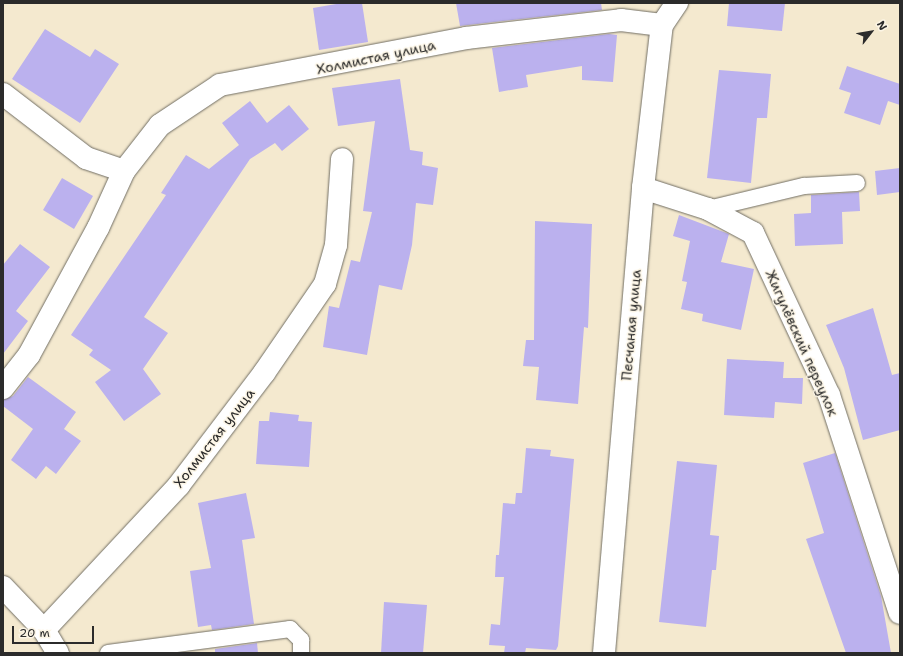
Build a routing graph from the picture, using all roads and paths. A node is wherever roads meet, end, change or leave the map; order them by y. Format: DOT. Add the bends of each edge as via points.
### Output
graph roads {
  1 [pos="677,3"];
  2 [pos="662,25"];
  3 [pos="3,94"];
  4 [pos="342,159"];
  5 [pos="124,171"];
  6 [pos="857,183"];
  7 [pos="643,188"];
  8 [pos="708,209"];
  9 [pos="3,388"];
  10 [pos="3,587"];
  11 [pos="900,613"];
  12 [pos="44,630"];
  13 [pos="58,653"];
  14 [pos="108,653"];
  15 [pos="301,653"];
  16 [pos="604,653"];
  1 -- 2 [label="street, Песчаная улица"];
  2 -- 5 [label="street, Холмистая улица" via="620,20 466,38 220,85 160,125"];
  2 -- 7 [label="street, Песчаная улица"];
  3 -- 5 [label="street" via="86,158"];
  4 -- 12 [label="street, Холмистая улица" via="336,245 325,284 264,373 179,485"];
  5 -- 9 [label="street, Холмистая улица" via="98,228 32,348"];
  6 -- 8 [label="lane" via="804,186"];
  7 -- 8 [label="street, Жигулёвский переулок"];
  7 -- 16 [label="street, Песчаная улица"];
  8 -- 11 [label="street, Жигулёвский переулок" via="753,233 829,395"];
  10 -- 12 [label="street"];
  12 -- 13 [label="street"];
  14 -- 15 [label="lane" via="290,628 301,640"];
}
